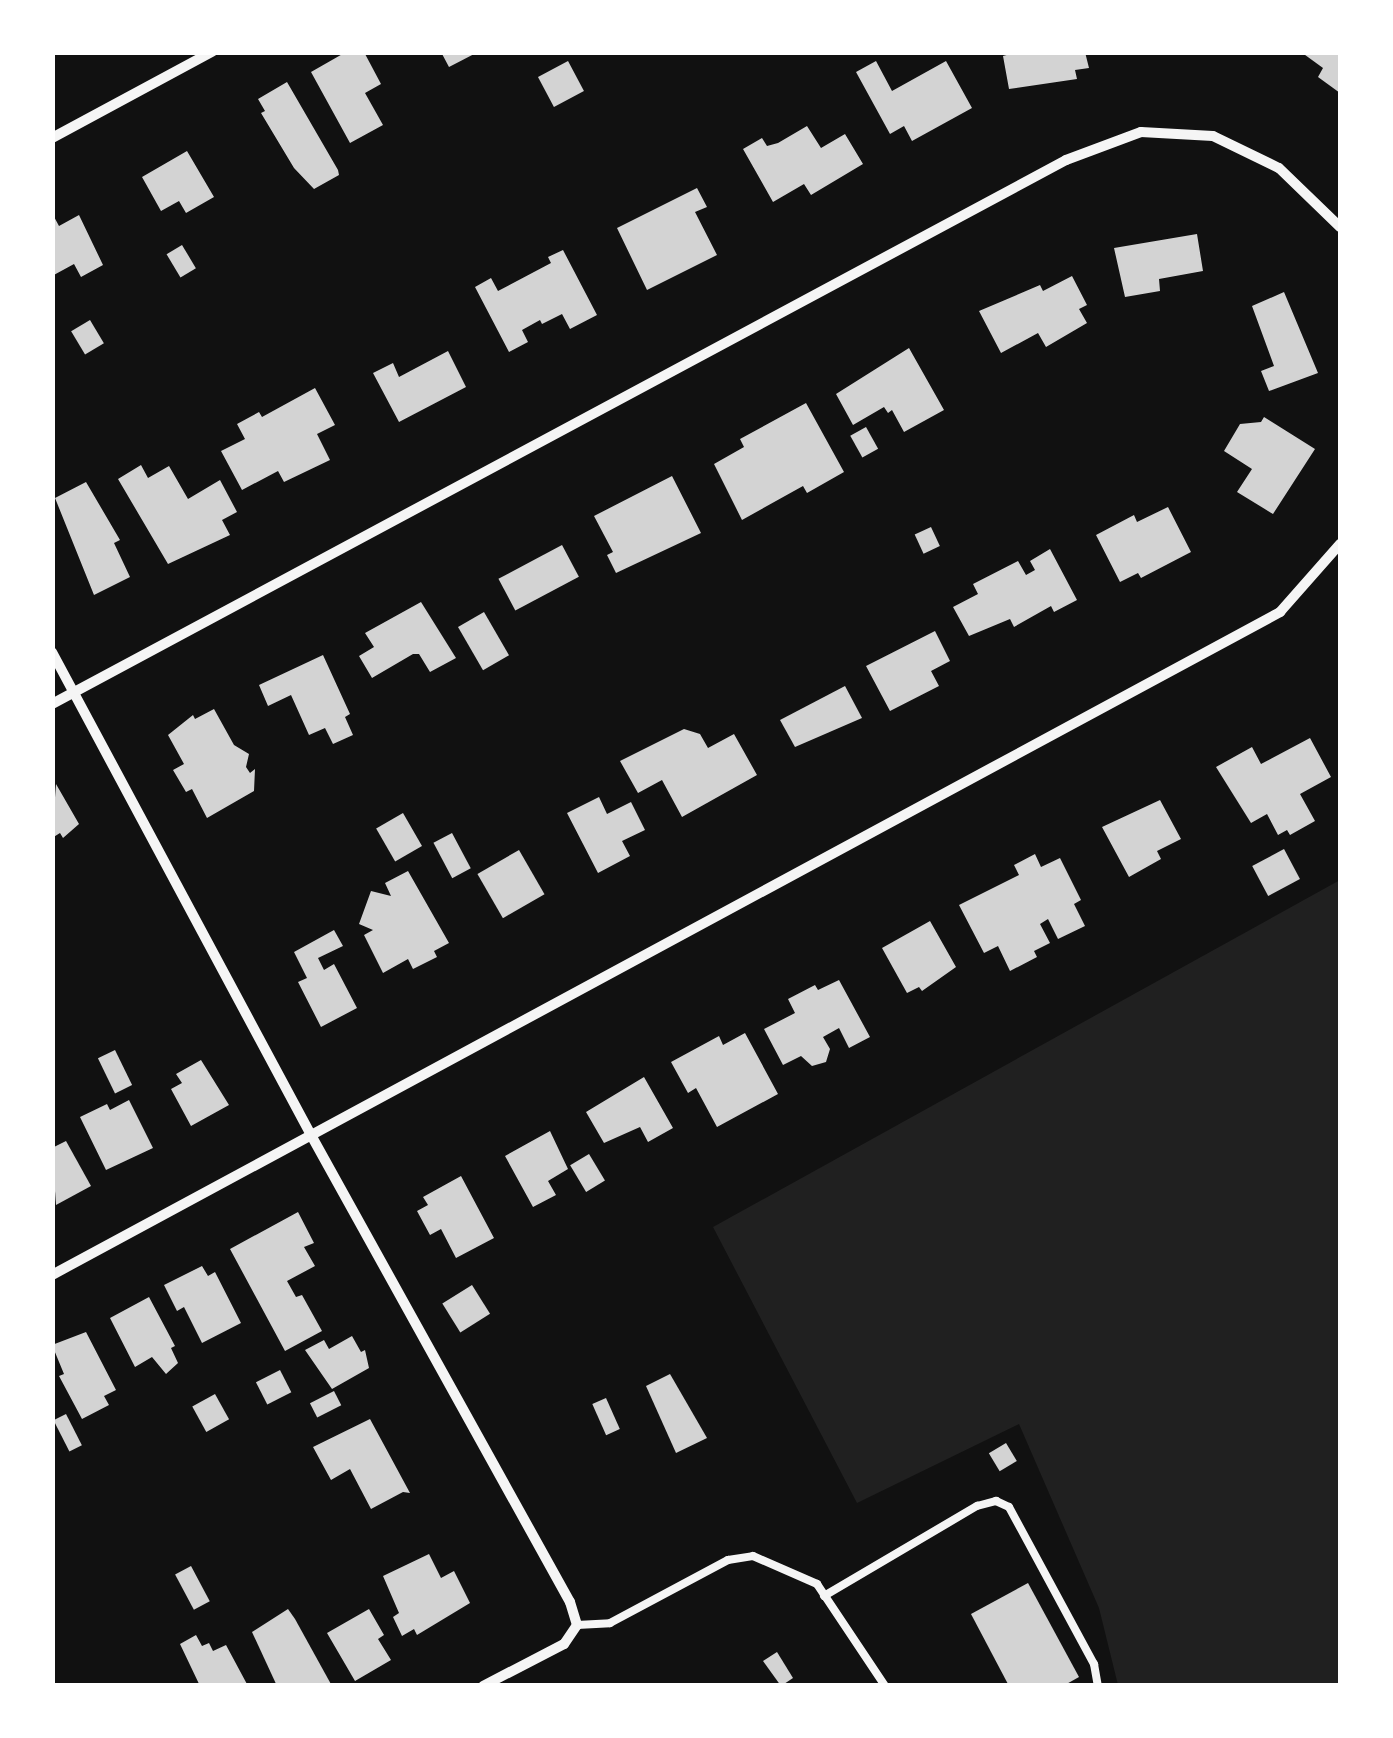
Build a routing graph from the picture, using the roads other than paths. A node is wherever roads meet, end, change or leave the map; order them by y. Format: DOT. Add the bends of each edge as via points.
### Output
graph roads {
  1 [pos="212,52"];
  2 [pos="52,138"];
  3 [pos="1340,227"];
  4 [pos="1340,544"];
  5 [pos="52,652"];
  6 [pos="74,692"];
  7 [pos="52,704"];
  8 [pos="311,1135"];
  9 [pos="52,1275"];
  10 [pos="824,1596"];
  11 [pos="577,1625"];
  12 [pos="483,1686"];
  13 [pos="885,1686"];
  14 [pos="1098,1686"];
  1 -- 2 [label="street"];
  3 -- 6 [label="street" via="1279,168 1213,136 1141,132 1066,160"];
  4 -- 8 [label="street" via="1280,612"];
  5 -- 6 [label="street"];
  6 -- 7 [label="street"];
  6 -- 8 [label="street"];
  8 -- 9 [label="street"];
  8 -- 11 [label="street"];
  10 -- 11 [label="lane" via="817,1584 753,1556 728,1560 610,1622"];
  10 -- 13 [label="lane"];
  10 -- 14 [label="lane" via="996,1501 1010,1508 1094,1664"];
  11 -- 12 [label="street" via="564,1644"];
}
